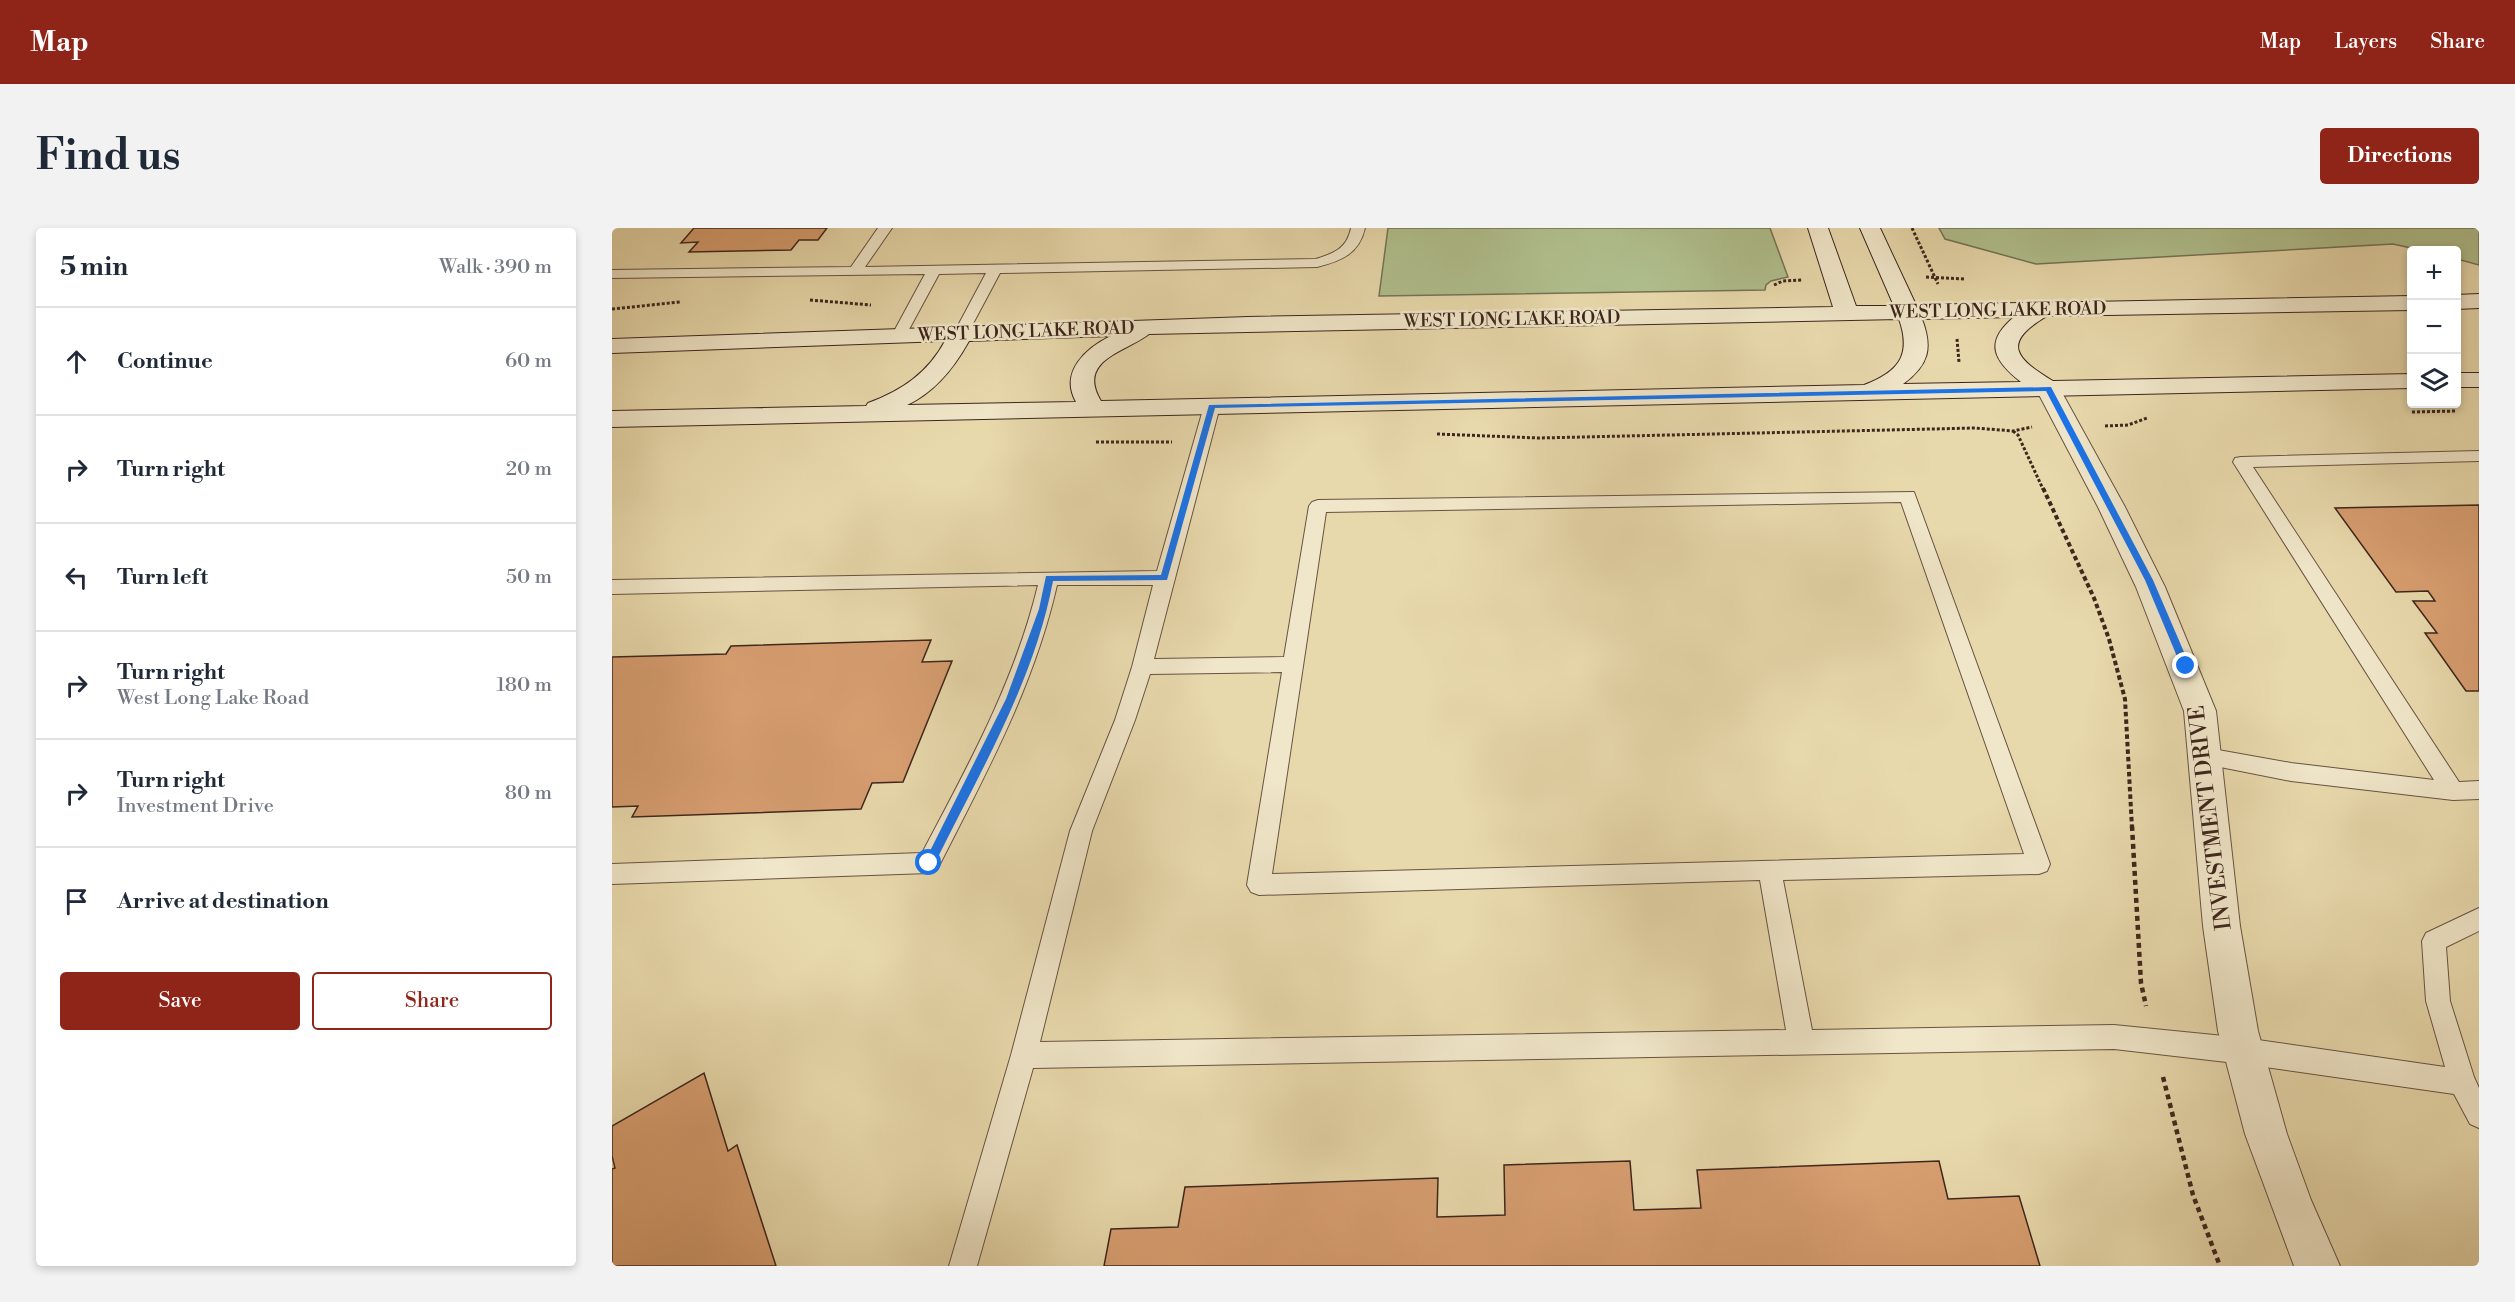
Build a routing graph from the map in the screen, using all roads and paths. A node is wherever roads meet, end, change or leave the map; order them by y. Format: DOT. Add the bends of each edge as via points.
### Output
graph roads {
  1 [pos="885,228"];
  2 [pos="1358,228"];
  3 [pos="1818,228"];
  4 [pos="1870,228"];
  5 [pos="1912,228"];
  6 [pos="995,268"];
  7 [pos="935,269"];
  8 [pos="855,270"];
  9 [pos="612,274"];
  10 [pos="1939,286"];
  11 [pos="801,300"];
  12 [pos="2479,301"];
  13 [pos="682,302"];
  14 [pos="2461,302"];
  15 [pos="2407,303"];
  16 [pos="876,306"];
  17 [pos="612,309"];
  18 [pos="2043,309"];
  19 [pos="1908,312"];
  20 [pos="1847,314"];
  21 [pos="1149,327"];
  22 [pos="961,333"];
  23 [pos="899,335"];
  24 [pos="1956,335"];
  25 [pos="612,346"];
  26 [pos="1959,364"];
  27 [pos="2461,380"];
  28 [pos="2479,380"];
  29 [pos="2407,381"];
  30 [pos="2048,389"];
  31 [pos="1865,393"];
  32 [pos="1212,406"];
  33 [pos="1094,409"];
  34 [pos="852,414"];
  35 [pos="612,419"];
  36 [pos="2020,428"];
  37 [pos="2013,431"];
  38 [pos="1432,434"];
  39 [pos="1086,441"];
  40 [pos="1202,441"];
  41 [pos="2479,456"];
  42 [pos="1049,578"];
  43 [pos="1164,578"];
  44 [pos="612,587"];
  45 [pos="1293,663"];
  46 [pos="1142,666"];
  47 [pos="2207,757"];
  48 [pos="2479,790"];
  49 [pos="2453,791"];
  50 [pos="1770,870"];
  51 [pos="612,874"];
  52 [pos="2479,919"];
  53 [pos="2141,984"];
  54 [pos="1801,1041"];
  55 [pos="2244,1051"];
  56 [pos="1024,1055"];
  57 [pos="2462,1082"];
  58 [pos="2167,1092"];
  59 [pos="2479,1115"];
  60 [pos="963,1266"];
  61 [pos="2220,1266"];
  62 [pos="2318,1266"];
  1 -- 8 [label="lane"];
  2 -- 6 [label="lane" via="1356,242 1348,251 1317,262"];
  3 -- 20 [label="main road"];
  4 -- 19 [label="main road"];
  5 -- 10 [label="path"];
  6 -- 7 [label="lane"];
  6 -- 22 [label="lane"];
  7 -- 8 [label="lane"];
  7 -- 23 [label="lane"];
  8 -- 9 [label="lane"];
  11 -- 16 [label="path"];
  12 -- 14 [label="main road"];
  13 -- 17 [label="path"];
  15 -- 18 [label="main road, WEST LONG LAKE ROAD"];
  18 -- 19 [label="main road, WEST LONG LAKE ROAD"];
  18 -- 30 [label="main road" via="2024,319 2005,342 2013,364"];
  19 -- 20 [label="main road, WEST LONG LAKE ROAD"];
  19 -- 31 [label="main road" via="1916,334 1913,362 1886,385"];
  20 -- 21 [label="main road, WEST LONG LAKE ROAD"];
  21 -- 22 [label="main road, WEST LONG LAKE ROAD"];
  21 -- 33 [label="main road" via="1120,339 1089,364 1081,388"];
  22 -- 23 [label="main road, WEST LONG LAKE ROAD"];
  22 -- 34 [label="main road" via="942,366 918,389 899,400"];
  23 -- 25 [label="main road, WEST LONG LAKE ROAD"];
  24 -- 26 [label="path"];
  27 -- 28 [label="main road"];
  29 -- 30 [label="main road"];
  30 -- 31 [label="main road"];
  30 -- 47 [label="main road, INVESTMENT DRIVE" via="2169,625 2200,711"];
  31 -- 32 [label="main road"];
  32 -- 33 [label="main road"];
  32 -- 40 [label="lane"];
  33 -- 34 [label="main road"];
  34 -- 35 [label="main road"];
  36 -- 37 [label="path"];
  37 -- 38 [label="path" via="1975,428 1539,438"];
  37 -- 53 [label="path" via="2094,598 2125,699"];
  39 -- 40 [label="path"];
  40 -- 43 [label="lane"];
  41 -- 49 [label="lane" via="2241,462"];
  42 -- 43 [label="lane"];
  42 -- 44 [label="lane"];
  42 -- 51 [label="lane" via="1043,609 1011,699 929,863"];
  43 -- 46 [label="lane"];
  45 -- 46 [label="lane"];
  45 -- 50 [label="lane" via="1260,885"];
  45 -- 50 [label="lane" via="1318,506 1908,496 2039,864"];
  46 -- 56 [label="lane" via="1081,831"];
  47 -- 49 [label="lane" via="2291,772"];
  47 -- 55 [label="main road, INVESTMENT DRIVE" via="2223,936 2231,998"];
  48 -- 49 [label="lane"];
  50 -- 54 [label="lane"];
  52 -- 57 [label="lane" via="2434,941 2438,1001"];
  54 -- 55 [label="lane" via="2114,1037"];
  54 -- 56 [label="lane"];
  55 -- 57 [label="lane"];
  55 -- 62 [label="main road, INVESTMENT DRIVE" via="2286,1191"];
  56 -- 60 [label="lane"];
  57 -- 59 [label="lane"];
  58 -- 61 [label="path" via="2193,1195"];
}
